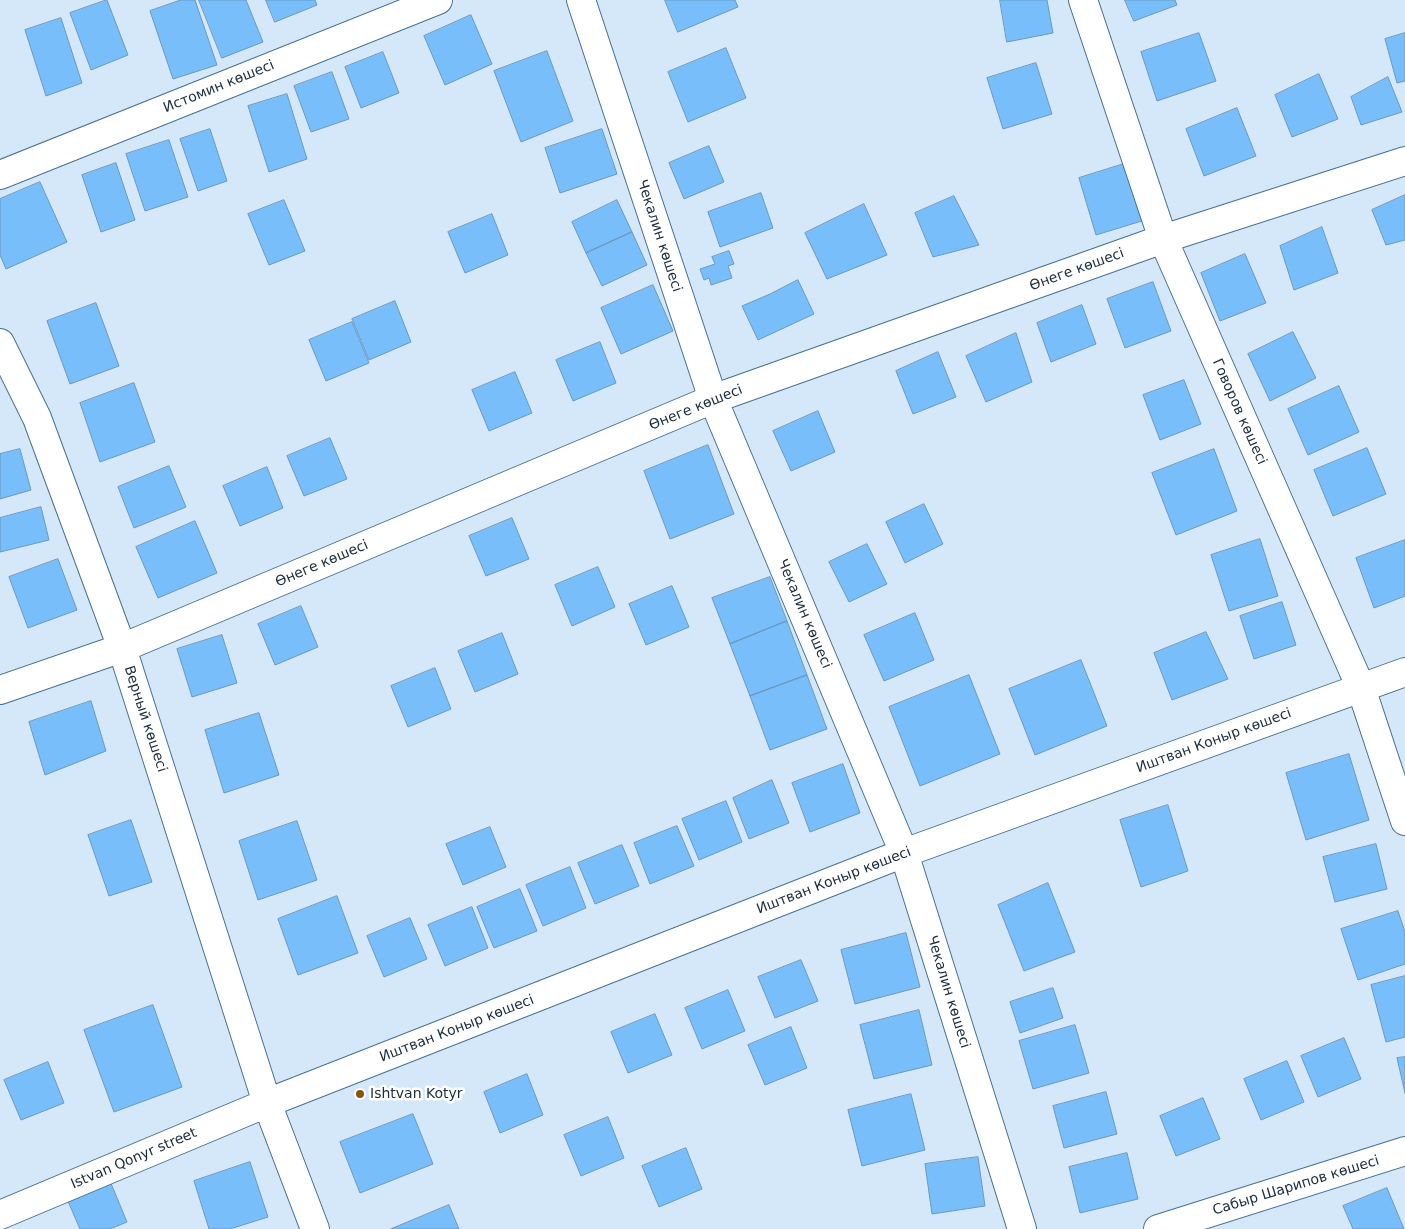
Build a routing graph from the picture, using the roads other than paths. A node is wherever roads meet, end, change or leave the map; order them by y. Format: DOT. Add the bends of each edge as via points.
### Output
graph roads {
  1 [pos="438,0"];
  2 [pos="581,0"];
  3 [pos="1083,0"];
  4 [pos="1405,161"];
  5 [pos="0,175"];
  6 [pos="1163,239"];
  7 [pos="0,343"];
  8 [pos="714,399"];
  9 [pos="122,648"];
  10 [pos="1405,672"];
  11 [pos="1360,688"];
  12 [pos="0,690"];
  13 [pos="1405,821"];
  14 [pos="904,853"];
  15 [pos="267,1103"];
  16 [pos="1405,1151"];
  17 [pos="0,1215"];
  18 [pos="315,1229"];
  19 [pos="1022,1229"];
  20 [pos="1158,1229"];
  1 -- 5 [label="street, Истомин көшесі"];
  2 -- 8 [label="street, Чекалин көшесі"];
  3 -- 6 [label="street, Говоров көшесі"];
  4 -- 6 [label="street, Өнеге көшесі"];
  6 -- 8 [label="street, Өнеге көшесі"];
  6 -- 11 [label="street, Говоров көшесі"];
  7 -- 9 [label="street, Верный көшесі" via="37,418"];
  8 -- 9 [label="street, Өнеге көшесі"];
  8 -- 14 [label="street, Чекалин көшесі"];
  9 -- 12 [label="street, Өнеге көшесі"];
  9 -- 15 [label="street, Верный көшесі"];
  10 -- 11 [label="street, Иштван Коныр көшесі"];
  11 -- 13 [label="street, Говоров көшесі"];
  11 -- 14 [label="street, Иштван Коныр көшесі"];
  14 -- 15 [label="street, Иштван Коныр көшесі"];
  14 -- 19 [label="street, Чекалин көшесі"];
  15 -- 17 [label="street, Istvan Qonyr street"];
  15 -- 18 [label="street, Верный көшесі"];
  16 -- 20 [label="street, Сабыр Шарипов көшесі"];
}
